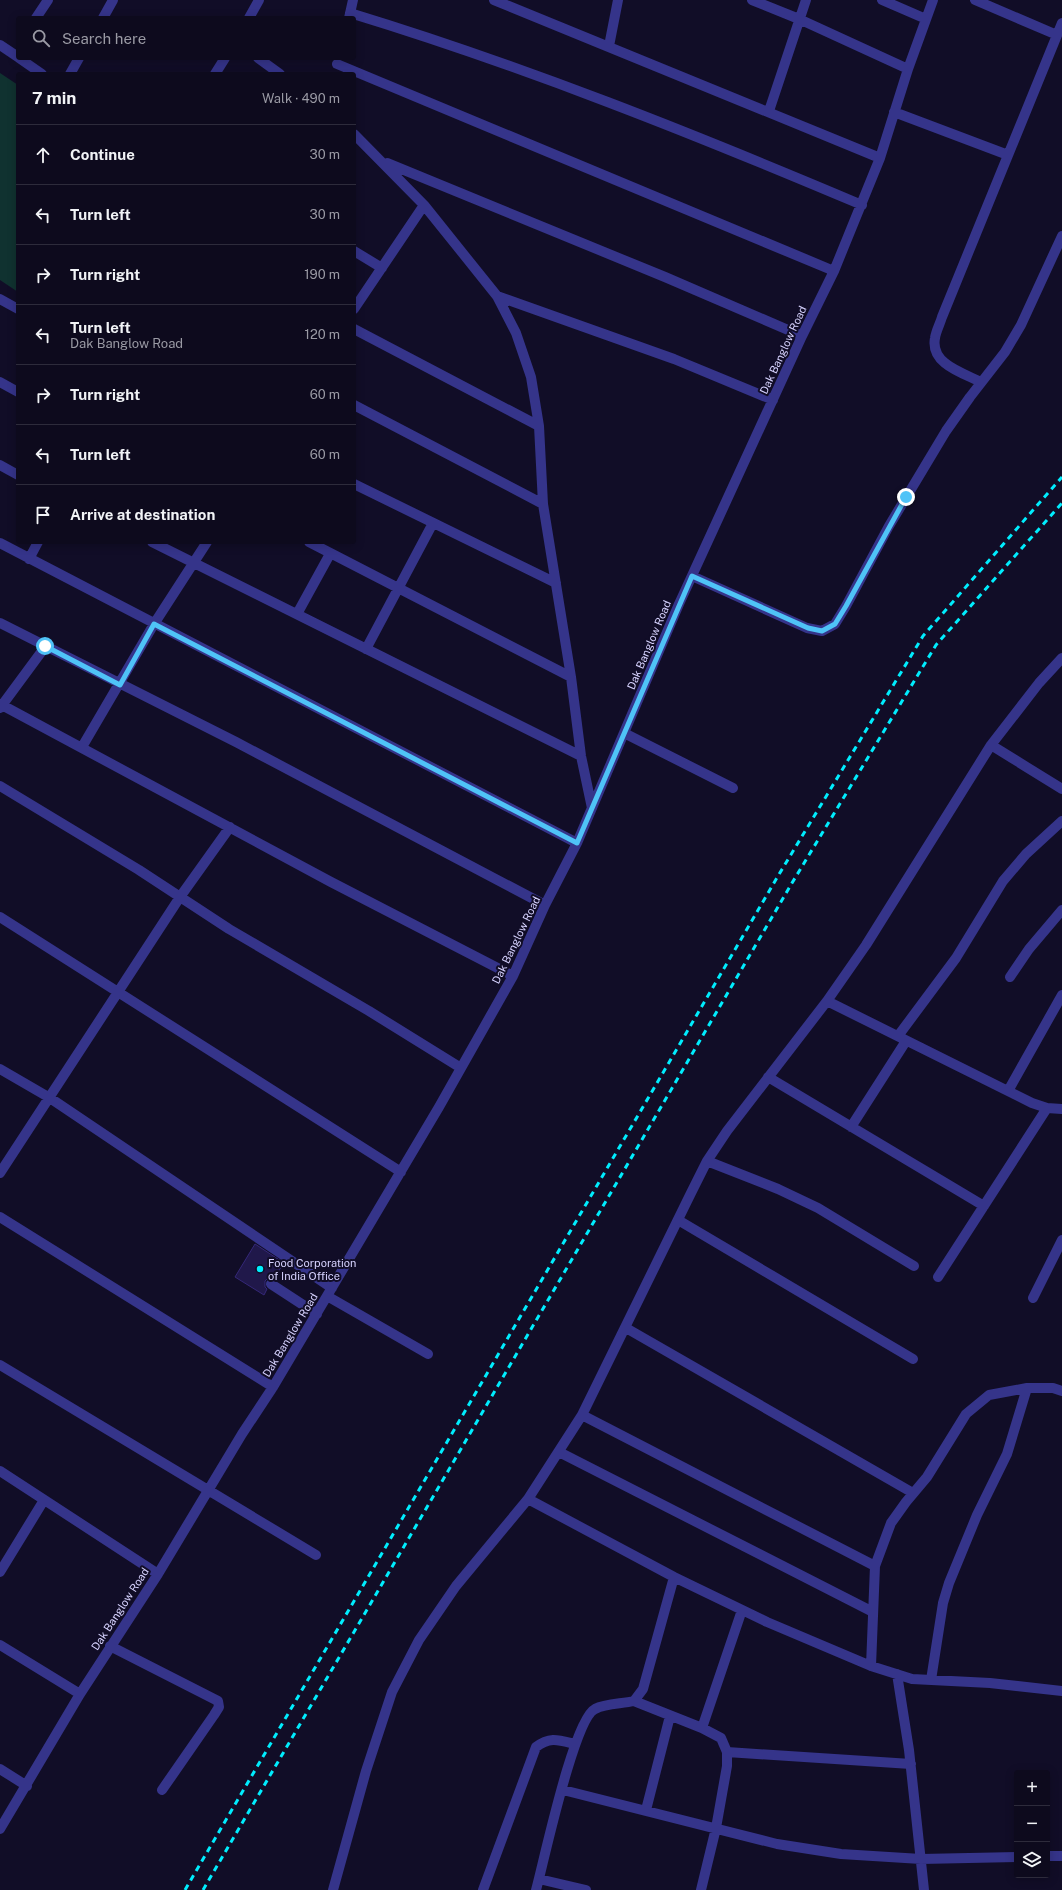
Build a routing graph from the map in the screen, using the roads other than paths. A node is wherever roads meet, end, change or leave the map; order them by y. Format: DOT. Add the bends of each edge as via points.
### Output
graph roads {
  1 [pos="48,0"];
  2 [pos="113,0"];
  3 [pos="260,0"];
  4 [pos="353,0"];
  5 [pos="494,0"];
  6 [pos="618,0"];
  7 [pos="752,0"];
  8 [pos="806,0"];
  9 [pos="882,0"];
  10 [pos="933,0"];
  11 [pos="974,0"];
  12 [pos="510,3"];
  13 [pos="37,16"];
  14 [pos="104,16"];
  15 [pos="250,16"];
  16 [pos="349,16"];
  17 [pos="356,18"];
  18 [pos="799,19"];
  19 [pos="926,19"];
  20 [pos="1062,23"];
  21 [pos="1057,35"];
  22 [pos="0,45"];
  23 [pos="609,46"];
  24 [pos="16,56"];
  25 [pos="22,60"];
  26 [pos="78,60"];
  27 [pos="224,60"];
  28 [pos="261,60"];
  29 [pos="336,66"];
  30 [pos="908,69"];
  31 [pos="39,72"];
  32 [pos="71,72"];
  33 [pos="215,72"];
  34 [pos="277,72"];
  35 [pos="351,72"];
  36 [pos="356,74"];
  37 [pos="769,111"];
  38 [pos="894,112"];
  39 [pos="356,136"];
  40 [pos="1008,155"];
  41 [pos="880,158"];
  42 [pos="382,161"];
  43 [pos="424,205"];
  44 [pos="862,205"];
  45 [pos="1062,236"];
  46 [pos="356,252"];
  47 [pos="382,268"];
  48 [pos="834,272"];
  49 [pos="498,296"];
  50 [pos="0,299"];
  51 [pos="356,306"];
  52 [pos="16,309"];
  53 [pos="356,330"];
  54 [pos="802,336"];
  55 [pos="0,382"];
  56 [pos="981,382"];
  57 [pos="16,391"];
  58 [pos="773,400"];
  59 [pos="356,406"];
  60 [pos="539,426"];
  61 [pos="0,465"];
  62 [pos="16,474"];
  63 [pos="356,485"];
  64 [pos="542,504"];
  65 [pos="433,523"];
  66 [pos="0,543"];
  67 [pos="37,544"];
  68 [pos="156,544"];
  69 [pos="206,544"];
  70 [pos="312,544"];
  71 [pos="330,554"];
  72 [pos="29,559"];
  73 [pos="194,563"];
  74 [pos="692,576"];
  75 [pos="556,583"];
  76 [pos="398,589"];
  77 [pos="297,614"];
  78 [pos="0,623"];
  79 [pos="154,624"];
  80 [pos="45,646"];
  81 [pos="366,649"];
  82 [pos="1062,658"];
  83 [pos="571,677"];
  84 [pos="120,685"];
  85 [pos="1,706"];
  86 [pos="624,733"];
  87 [pos="991,745"];
  88 [pos="82,747"];
  89 [pos="581,756"];
  90 [pos="0,786"];
  91 [pos="733,788"];
  92 [pos="1062,789"];
  93 [pos="592,808"];
  94 [pos="1062,821"];
  95 [pos="230,827"];
  96 [pos="577,843"];
  97 [pos="180,897"];
  98 [pos="545,904"];
  99 [pos="1062,910"];
  100 [pos="0,917"];
  101 [pos="513,976"];
  102 [pos="1010,977"];
  103 [pos="118,993"];
  104 [pos="1062,995"];
  105 [pos="827,1001"];
  106 [pos="902,1038"];
  107 [pos="461,1068"];
  108 [pos="0,1070"];
  109 [pos="768,1077"];
  110 [pos="1008,1091"];
  111 [pos="50,1098"];
  112 [pos="1047,1108"];
  113 [pos="1062,1109"];
  114 [pos="851,1127"];
  115 [pos="707,1161"];
  116 [pos="402,1172"];
  117 [pos="0,1174"];
  118 [pos="984,1206"];
  119 [pos="0,1217"];
  120 [pos="678,1220"];
  121 [pos="1062,1240"];
  122 [pos="914,1266"];
  123 [pos="938,1277"];
  124 [pos="271,1284"];
  125 [pos="330,1292"];
  126 [pos="1033,1298"];
  127 [pos="317,1314"];
  128 [pos="626,1328"];
  129 [pos="428,1354"];
  130 [pos="913,1359"];
  131 [pos="0,1365"];
  132 [pos="273,1387"];
  133 [pos="1027,1388"];
  134 [pos="1062,1391"];
  135 [pos="582,1415"];
  136 [pos="559,1452"];
  137 [pos="0,1471"];
  138 [pos="208,1491"];
  139 [pos="914,1493"];
  140 [pos="528,1499"];
  141 [pos="44,1500"];
  142 [pos="316,1555"];
  143 [pos="875,1566"];
  144 [pos="0,1572"];
  145 [pos="158,1574"];
  146 [pos="674,1577"];
  147 [pos="742,1610"];
  148 [pos="873,1612"];
  149 [pos="0,1645"];
  150 [pos="110,1646"];
  151 [pos="871,1666"];
  152 [pos="898,1674"];
  153 [pos="932,1680"];
  154 [pos="1062,1691"];
  155 [pos="80,1694"];
  156 [pos="634,1701"];
  157 [pos="670,1716"];
  158 [pos="702,1728"];
  159 [pos="575,1744"];
  160 [pos="726,1752"];
  161 [pos="910,1764"];
  162 [pos="0,1769"];
  163 [pos="27,1786"];
  164 [pos="162,1790"];
  165 [pos="563,1790"];
  166 [pos="646,1810"];
  167 [pos="716,1828"];
  168 [pos="0,1829"];
  169 [pos="1050,1856"];
  170 [pos="1062,1856"];
  171 [pos="1014,1857"];
  172 [pos="921,1859"];
  173 [pos="539,1879"];
  174 [pos="333,1890"];
  175 [pos="482,1890"];
  176 [pos="536,1890"];
  177 [pos="586,1890"];
  178 [pos="701,1890"];
  179 [pos="924,1890"];
  1 -- 13 [label="street"];
  2 -- 14 [label="street"];
  3 -- 15 [label="street"];
  4 -- 16 [label="street"];
  5 -- 12 [label="street"];
  6 -- 23 [label="street"];
  7 -- 18 [label="street"];
  8 -- 18 [label="street"];
  9 -- 19 [label="street"];
  10 -- 19 [label="street, Dak Banglow Road"];
  11 -- 21 [label="street"];
  12 -- 23 [label="street"];
  17 -- 44 [label="street" via="473,53 571,88 740,153"];
  18 -- 30 [label="street"];
  18 -- 37 [label="street"];
  19 -- 30 [label="street, Dak Banglow Road"];
  20 -- 21 [label="street"];
  21 -- 40 [label="street"];
  22 -- 24 [label="street"];
  23 -- 37 [label="street"];
  25 -- 31 [label="street"];
  26 -- 32 [label="street"];
  27 -- 33 [label="street"];
  28 -- 34 [label="street"];
  29 -- 35 [label="street"];
  30 -- 38 [label="street, Dak Banglow Road"];
  36 -- 48 [label="street"];
  37 -- 41 [label="street"];
  38 -- 40 [label="street"];
  38 -- 41 [label="street, Dak Banglow Road"];
  39 -- 42 [label="street"];
  40 -- 56 [label="street" via="935,339 935,350 941,360"];
  41 -- 44 [label="street, Dak Banglow Road"];
  42 -- 43 [label="street"];
  42 -- 54 [label="street"];
  43 -- 47 [label="street"];
  43 -- 49 [label="street"];
  44 -- 48 [label="street, Dak Banglow Road"];
  45 -- 56 [label="street" via="1022,325"];
  46 -- 47 [label="street"];
  47 -- 51 [label="street"];
  48 -- 54 [label="street, Dak Banglow Road"];
  49 -- 58 [label="street" via="674,359"];
  49 -- 60 [label="street" via="516,333 531,377"];
  50 -- 52 [label="street"];
  53 -- 60 [label="street"];
  54 -- 58 [label="street, Dak Banglow Road"];
  55 -- 57 [label="street"];
  56 -- 74 [label="street" via="946,431 906,497 835,624 822,631 808,628"];
  58 -- 74 [label="street, Dak Banglow Road"];
  59 -- 64 [label="street"];
  60 -- 64 [label="street"];
  61 -- 62 [label="street"];
  63 -- 65 [label="street"];
  64 -- 75 [label="street"];
  65 -- 75 [label="street"];
  65 -- 76 [label="street"];
  66 -- 72 [label="street"];
  67 -- 72 [label="street"];
  68 -- 73 [label="street"];
  69 -- 73 [label="street"];
  70 -- 71 [label="street"];
  71 -- 76 [label="street"];
  71 -- 77 [label="street"];
  72 -- 79 [label="street"];
  73 -- 77 [label="street"];
  73 -- 79 [label="street"];
  74 -- 86 [label="street, Dak Banglow Road"];
  75 -- 83 [label="street"];
  76 -- 81 [label="street"];
  76 -- 83 [label="street"];
  77 -- 81 [label="street"];
  78 -- 80 [label="street"];
  79 -- 84 [label="street"];
  79 -- 96 [label="street"];
  80 -- 84 [label="street"];
  80 -- 85 [label="street"];
  81 -- 89 [label="street"];
  82 -- 87 [label="street" via="1039,683"];
  83 -- 89 [label="street"];
  84 -- 88 [label="street"];
  84 -- 98 [label="street" via="236,742"];
  85 -- 88 [label="street"];
  86 -- 91 [label="street"];
  86 -- 93 [label="street, Dak Banglow Road"];
  87 -- 92 [label="street"];
  87 -- 105 [label="street" via="866,945"];
  88 -- 95 [label="street"];
  89 -- 93 [label="street"];
  90 -- 97 [label="street"];
  93 -- 96 [label="street, Dak Banglow Road"];
  94 -- 106 [label="street" via="1026,854 1003,881 960,952"];
  95 -- 97 [label="street"];
  95 -- 101 [label="street"];
  96 -- 98 [label="street, Dak Banglow Road"];
  97 -- 103 [label="street"];
  97 -- 107 [label="street"];
  98 -- 101 [label="street, Dak Banglow Road"];
  99 -- 102 [label="street" via="1029,949"];
  100 -- 103 [label="street"];
  101 -- 107 [label="street, Dak Banglow Road"];
  103 -- 111 [label="street"];
  103 -- 116 [label="street"];
  104 -- 110 [label="street"];
  105 -- 106 [label="street"];
  105 -- 109 [label="street"];
  106 -- 110 [label="street"];
  106 -- 114 [label="street"];
  107 -- 116 [label="street, Dak Banglow Road"];
  108 -- 111 [label="street"];
  109 -- 114 [label="street"];
  109 -- 115 [label="street" via="726,1131"];
  110 -- 112 [label="street"];
  111 -- 117 [label="street"];
  111 -- 125 [label="street"];
  112 -- 113 [label="street"];
  112 -- 118 [label="street"];
  114 -- 118 [label="street"];
  115 -- 120 [label="street"];
  115 -- 122 [label="street" via="772,1186 818,1208"];
  116 -- 125 [label="street, Dak Banglow Road"];
  118 -- 123 [label="street"];
  119 -- 132 [label="street"];
  120 -- 128 [label="street"];
  120 -- 130 [label="street"];
  121 -- 126 [label="street"];
  124 -- 127 [label="street"];
  125 -- 127 [label="street, Dak Banglow Road"];
  125 -- 129 [label="street"];
  127 -- 132 [label="street, Dak Banglow Road"];
  128 -- 135 [label="street"];
  128 -- 139 [label="street"];
  131 -- 138 [label="street"];
  132 -- 138 [label="street, Dak Banglow Road"];
  133 -- 134 [label="street" via="1053,1388"];
  133 -- 139 [label="street" via="989,1395 966,1414 927,1477"];
  133 -- 153 [label="street" via="1007,1454 977,1515 949,1583 943,1603"];
  135 -- 136 [label="street"];
  135 -- 143 [label="street"];
  136 -- 140 [label="street"];
  136 -- 148 [label="street"];
  137 -- 141 [label="street"];
  138 -- 142 [label="street"];
  138 -- 145 [label="street, Dak Banglow Road"];
  139 -- 143 [label="street" via="891,1523"];
  140 -- 146 [label="street"];
  140 -- 174 [label="street" via="456,1586 418,1640 392,1692 366,1771"];
  141 -- 144 [label="street"];
  141 -- 145 [label="street"];
  143 -- 148 [label="street"];
  145 -- 150 [label="street, Dak Banglow Road"];
  146 -- 147 [label="street"];
  146 -- 156 [label="street" via="643,1689"];
  147 -- 151 [label="street"];
  147 -- 158 [label="street"];
  148 -- 151 [label="street"];
  149 -- 155 [label="street"];
  150 -- 155 [label="street, Dak Banglow Road"];
  150 -- 164 [label="street" via="218,1701 219,1707 214,1715"];
  151 -- 152 [label="street"];
  152 -- 153 [label="street" via="912,1679"];
  152 -- 161 [label="street"];
  153 -- 154 [label="street"];
  155 -- 163 [label="street, Dak Banglow Road"];
  156 -- 157 [label="street"];
  156 -- 159 [label="street" via="594,1709 586,1719"];
  157 -- 158 [label="street"];
  157 -- 166 [label="street"];
  158 -- 160 [label="street" via="721,1738"];
  159 -- 165 [label="street"];
  159 -- 175 [label="street" via="545,1740 536,1747"];
  160 -- 161 [label="street"];
  160 -- 167 [label="street" via="727,1766"];
  161 -- 172 [label="street"];
  162 -- 163 [label="street"];
  163 -- 168 [label="street, Dak Banglow Road"];
  165 -- 166 [label="street"];
  165 -- 173 [label="street"];
  166 -- 167 [label="street"];
  167 -- 172 [label="street" via="777,1844 841,1854"];
  167 -- 178 [label="street"];
  169 -- 170 [label="street"];
  171 -- 172 [label="street"];
  172 -- 179 [label="street"];
  173 -- 176 [label="street"];
  173 -- 177 [label="street"];
}
